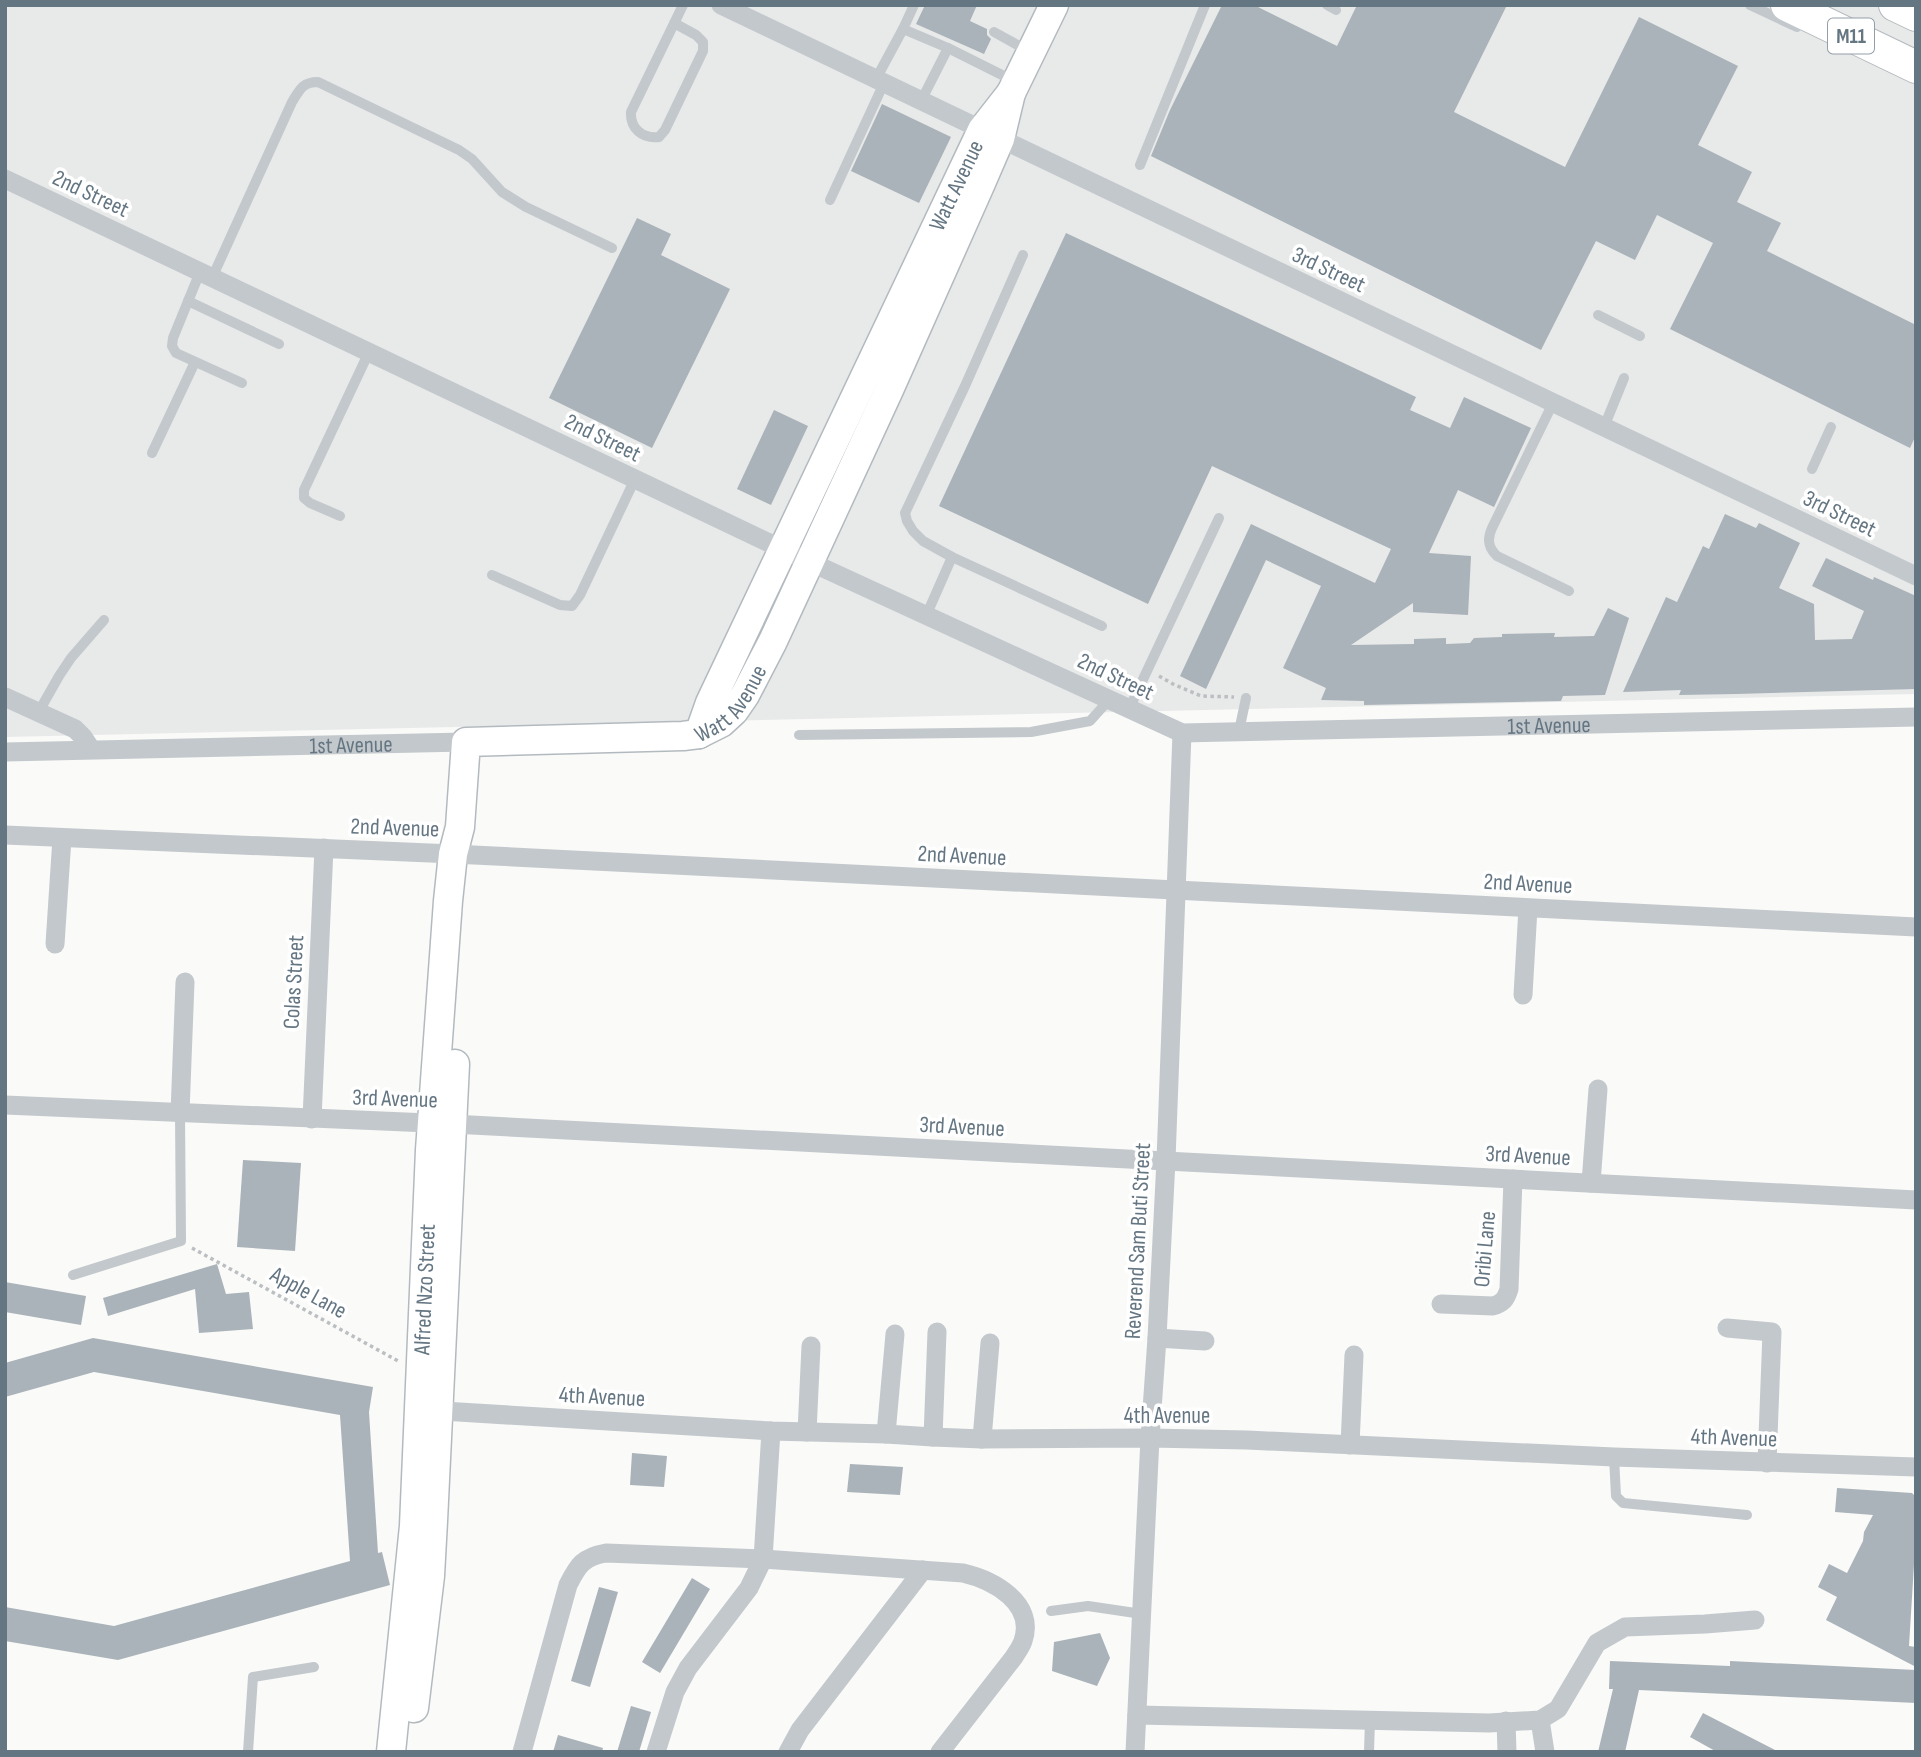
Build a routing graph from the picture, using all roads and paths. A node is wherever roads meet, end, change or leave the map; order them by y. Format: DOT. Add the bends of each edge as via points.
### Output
graph roads {
  1 [pos="683,5"];
  2 [pos="721,5"];
  3 [pos="914,5"];
  4 [pos="1054,5"];
  5 [pos="1205,5"];
  6 [pos="1750,5"];
  7 [pos="1787,5"];
  8 [pos="1895,5"];
  9 [pos="1916,15"];
  10 [pos="674,23"];
  11 [pos="903,30"];
  12 [pos="994,32"];
  13 [pos="1809,33"];
  14 [pos="948,48"];
  15 [pos="1030,52"];
  16 [pos="1916,67"];
  17 [pos="880,81"];
  18 [pos="1013,87"];
  19 [pos="921,101"];
  20 [pos="991,134"];
  21 [pos="1140,165"];
  22 [pos="5,179"];
  23 [pos="830,200"];
  24 [pos="612,248"];
  25 [pos="1023,255"];
  26 [pos="206,275"];
  27 [pos="188,301"];
  28 [pos="1598,315"];
  29 [pos="1640,336"];
  30 [pos="279,344"];
  31 [pos="369,352"];
  32 [pos="195,362"];
  33 [pos="1624,378"];
  34 [pos="242,383"];
  35 [pos="1553,403"];
  36 [pos="1604,427"];
  37 [pos="1830,427"];
  38 [pos="152,453"];
  39 [pos="1812,469"];
  40 [pos="635,479"];
  41 [pos="340,516"];
  42 [pos="1219,518"];
  43 [pos="783,551"];
  44 [pos="953,557"];
  45 [pos="810,562"];
  46 [pos="492,575"];
  47 [pos="1916,576"];
  48 [pos="1569,591"];
  49 [pos="926,616"];
  50 [pos="104,620"];
  51 [pos="1102,626"];
  52 [pos="1149,670"];
  53 [pos="5,697"];
  54 [pos="1246,698"];
  55 [pos="1109,700"];
  56 [pos="1129,709"];
  57 [pos="38,712"];
  58 [pos="1916,717"];
  59 [pos="1239,731"];
  60 [pos="1182,733"];
  61 [pos="699,734"];
  62 [pos="799,735"];
  63 [pos="466,742"];
  64 [pos="91,749"];
  65 [pos="5,752"];
  66 [pos="5,835"];
  67 [pos="62,838"];
  68 [pos="459,845"];
  69 [pos="324,848"];
  70 [pos="1177,890"];
  71 [pos="1528,908"];
  72 [pos="1916,927"];
  73 [pos="55,944"];
  74 [pos="185,982"];
  75 [pos="1523,995"];
  76 [pos="1598,1089"];
  77 [pos="5,1105"];
  78 [pos="180,1113"];
  79 [pos="312,1119"];
  80 [pos="442,1124"];
  81 [pos="1166,1160"];
  82 [pos="1513,1179"];
  83 [pos="1591,1183"];
  84 [pos="1916,1200"];
  85 [pos="181,1241"];
  86 [pos="73,1275"];
  87 [pos="1441,1304"];
  88 [pos="1727,1328"];
  89 [pos="937,1332"];
  90 [pos="895,1334"];
  91 [pos="1157,1338"];
  92 [pos="1205,1341"];
  93 [pos="990,1343"];
  94 [pos="811,1346"];
  95 [pos="1354,1354"];
  96 [pos="420,1374"];
  97 [pos="428,1410"];
  98 [pos="771,1431"];
  99 [pos="807,1432"];
  100 [pos="886,1434"];
  101 [pos="933,1437"];
  102 [pos="1150,1438"];
  103 [pos="982,1439"];
  104 [pos="1350,1444"];
  105 [pos="1614,1457"];
  106 [pos="1767,1463"];
  107 [pos="1916,1467"];
  108 [pos="1746,1515"];
  109 [pos="763,1559"];
  110 [pos="923,1570"];
  111 [pos="1051,1611"];
  112 [pos="1142,1614"];
  113 [pos="1755,1620"];
  114 [pos="314,1667"];
  115 [pos="1137,1715"];
  116 [pos="1370,1720"];
  117 [pos="1541,1720"];
  118 [pos="1506,1721"];
  119 [pos="248,1752"];
  120 [pos="391,1752"];
  121 [pos="410,1752"];
  122 [pos="522,1752"];
  123 [pos="656,1752"];
  124 [pos="788,1752"];
  125 [pos="940,1752"];
  126 [pos="1135,1752"];
  127 [pos="1369,1752"];
  128 [pos="1507,1752"];
  129 [pos="1545,1752"];
  1 -- 10 [label="lane"];
  2 -- 17 [label="street, 3rd Street"];
  3 -- 11 [label="lane"];
  4 -- 15 [label="street, Watt Avenue"];
  5 -- 21 [label="lane"];
  6 -- 13 [label="lane"];
  7 -- 16 [label="main road, M11"];
  8 -- 9 [label="main road, M11"];
  10 -- 10 [label="lane" via="631,112 635,129 652,138 665,130 703,51 696,35"];
  11 -- 14 [label="lane"];
  11 -- 17 [label="lane"];
  12 -- 15 [label="lane"];
  14 -- 18 [label="lane"];
  14 -- 19 [label="lane"];
  15 -- 18 [label="street, Watt Avenue"];
  17 -- 19 [label="street, 3rd Street"];
  17 -- 23 [label="lane"];
  18 -- 20 [label="street, Watt Avenue"];
  19 -- 20 [label="street, 3rd Street"];
  20 -- 35 [label="street, 3rd Street"];
  20 -- 43 [label="street, Watt Avenue"];
  20 -- 45 [label="street, Watt Avenue" via="889,390"];
  22 -- 26 [label="street, 2nd Street"];
  24 -- 26 [label="lane" via="510,197 459,150 318,82 309,82 292,102"];
  25 -- 44 [label="lane" via="905,513 923,541"];
  26 -- 27 [label="lane"];
  26 -- 31 [label="street, 2nd Street"];
  27 -- 30 [label="lane"];
  27 -- 32 [label="lane" via="172,346"];
  28 -- 29 [label="lane"];
  31 -- 40 [label="street, 2nd Street"];
  31 -- 41 [label="lane" via="304,490 310,503"];
  32 -- 34 [label="lane"];
  32 -- 38 [label="lane"];
  33 -- 36 [label="lane"];
  35 -- 36 [label="street, 3rd Street"];
  35 -- 48 [label="lane" via="1489,536 1491,551 1497,556"];
  36 -- 47 [label="street, 3rd Street"];
  37 -- 39 [label="lane"];
  40 -- 43 [label="street, 2nd Street"];
  40 -- 46 [label="lane" via="572,606"];
  42 -- 52 [label="lane"];
  43 -- 45 [label="street, 2nd Street"];
  43 -- 61 [label="street, Watt Avenue"];
  44 -- 49 [label="lane"];
  44 -- 51 [label="lane"];
  45 -- 49 [label="street, 2nd Street"];
  45 -- 61 [label="street, Watt Avenue" via="734,711"];
  49 -- 55 [label="street, 2nd Street"];
  50 -- 57 [label="lane" via="71,658"];
  52 -- 54 [label="path" via="1201,696"];
  52 -- 56 [label="lane"];
  53 -- 57 [label="street"];
  54 -- 59 [label="lane"];
  55 -- 56 [label="street, 2nd Street"];
  55 -- 62 [label="lane" via="1090,721 1031,732"];
  56 -- 60 [label="street, 2nd Street"];
  57 -- 64 [label="street" via="75,730"];
  58 -- 59 [label="street, 1st Avenue"];
  59 -- 60 [label="street, 1st Avenue"];
  60 -- 70 [label="street, Reverend Sam Buti Street"];
  61 -- 63 [label="street, 1st Avenue"];
  63 -- 64 [label="street, 1st Avenue"];
  63 -- 68 [label="street, Alfred Nzo Street"];
  64 -- 65 [label="street, 1st Avenue"];
  66 -- 67 [label="street, 2nd Avenue"];
  67 -- 69 [label="street, 2nd Avenue"];
  67 -- 73 [label="street"];
  68 -- 69 [label="street, 2nd Avenue"];
  68 -- 70 [label="street, 2nd Avenue"];
  68 -- 80 [label="street, Alfred Nzo Street"];
  69 -- 79 [label="street, Colas Street"];
  70 -- 71 [label="street, 2nd Avenue"];
  70 -- 81 [label="street, Reverend Sam Buti Street"];
  71 -- 72 [label="street, 2nd Avenue"];
  71 -- 75 [label="street"];
  74 -- 78 [label="street"];
  76 -- 83 [label="street"];
  77 -- 78 [label="street, 3rd Avenue"];
  78 -- 79 [label="street, 3rd Avenue"];
  78 -- 85 [label="lane"];
  79 -- 80 [label="street, 3rd Avenue"];
  80 -- 81 [label="street, 3rd Avenue"];
  80 -- 96 [label="street, Alfred Nzo Street"];
  80 -- 97 [label="street, Alfred Nzo Street"];
  81 -- 82 [label="street, 3rd Avenue"];
  81 -- 91 [label="street, Reverend Sam Buti Street"];
  82 -- 83 [label="street, 3rd Avenue"];
  82 -- 87 [label="street, Oribi Lane" via="1506,1298 1493,1307"];
  83 -- 84 [label="street, 3rd Avenue"];
  85 -- 86 [label="lane"];
  85 -- 96 [label="path, Apple Lane"];
  88 -- 106 [label="street" via="1772,1332"];
  89 -- 101 [label="street"];
  90 -- 100 [label="street"];
  91 -- 92 [label="street"];
  91 -- 102 [label="street, Reverend Sam Buti Street"];
  93 -- 103 [label="street"];
  94 -- 99 [label="street"];
  95 -- 104 [label="street"];
  96 -- 97 [label="street, Alfred Nzo Street"];
  97 -- 98 [label="street, 4th Avenue"];
  97 -- 120 [label="street, Alfred Nzo Street"];
  97 -- 121 [label="street, Alfred Nzo Street" via="430,1576"];
  98 -- 99 [label="street, 4th Avenue"];
  98 -- 109 [label="street"];
  99 -- 100 [label="street, 4th Avenue"];
  100 -- 101 [label="street, 4th Avenue"];
  101 -- 103 [label="street, 4th Avenue"];
  102 -- 103 [label="street, 4th Avenue"];
  102 -- 104 [label="street, 4th Avenue"];
  102 -- 112 [label="street, Reverend Sam Buti Street"];
  104 -- 105 [label="street, 4th Avenue"];
  105 -- 106 [label="street, 4th Avenue"];
  105 -- 108 [label="lane" via="1616,1496 1623,1503"];
  106 -- 107 [label="street, 4th Avenue"];
  109 -- 110 [label="street"];
  109 -- 122 [label="street" via="606,1552 582,1562 568,1585"];
  109 -- 123 [label="street" via="749,1588 680,1680"];
  110 -- 124 [label="street"];
  110 -- 125 [label="street" via="982,1578 1013,1599 1025,1625 1014,1657"];
  111 -- 112 [label="lane" via="1088,1606"];
  112 -- 115 [label="street, Reverend Sam Buti Street"];
  113 -- 117 [label="street" via="1625,1627 1597,1643 1558,1709"];
  114 -- 119 [label="lane" via="253,1677"];
  115 -- 116 [label="street"];
  115 -- 126 [label="street, Reverend Sam Buti Street"];
  116 -- 118 [label="street"];
  116 -- 127 [label="lane"];
  117 -- 118 [label="street"];
  117 -- 129 [label="street"];
  118 -- 128 [label="street"];
}
